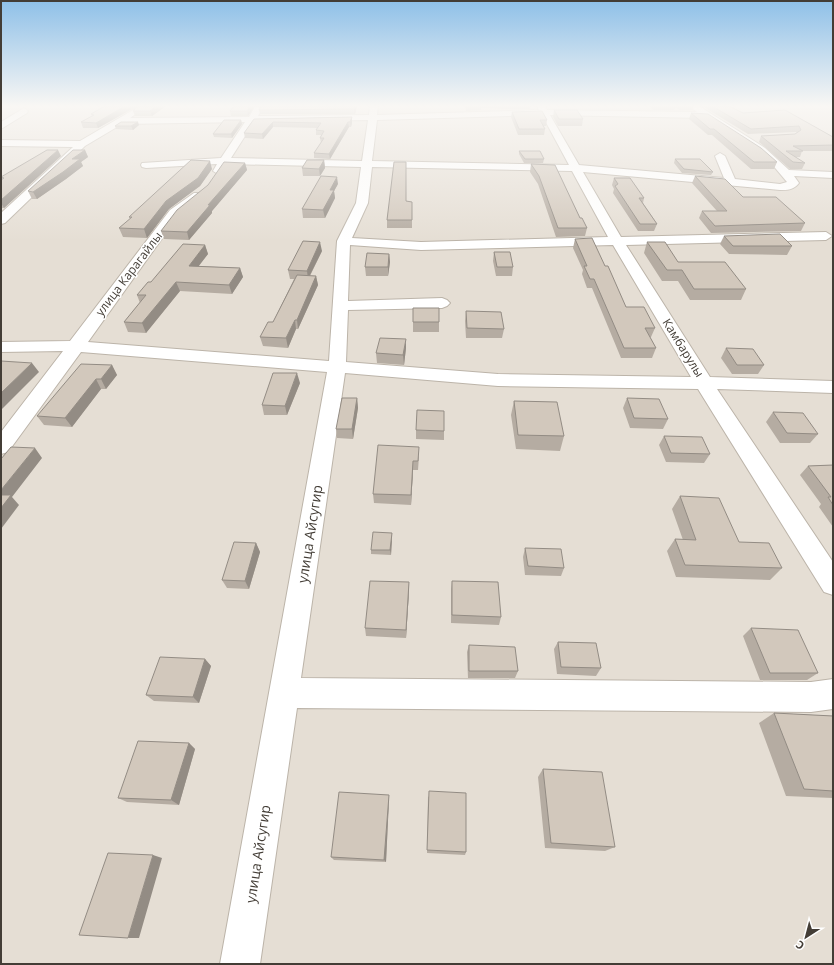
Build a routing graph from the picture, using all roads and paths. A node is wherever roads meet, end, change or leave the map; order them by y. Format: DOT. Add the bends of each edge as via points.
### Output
graph roads {
  1 [pos="75,151"];
  2 [pos="231,151"];
  3 [pos="369,151"];
  4 [pos="567,151"];
  5 [pos="761,151"];
  6 [pos="720,156"];
  7 [pos="225,161"];
  8 [pos="146,165"];
  9 [pos="367,165"];
  10 [pos="577,168"];
  11 [pos="788,173"];
  12 [pos="833,175"];
  13 [pos="731,183"];
  14 [pos="1,220"];
  15 [pos="826,236"];
  16 [pos="344,241"];
  17 [pos="617,241"];
  18 [pos="442,302"];
  19 [pos="341,306"];
  20 [pos="75,346"];
  21 [pos="1,347"];
  22 [pos="337,367"];
  23 [pos="704,383"];
  24 [pos="833,387"];
  25 [pos="1,447"];
  26 [pos="833,584"];
  27 [pos="284,693"];
  28 [pos="833,694"];
  29 [pos="240,964"];
  1 -- 14 [label="street"];
  2 -- 7 [label="street, улица Карагайлы"];
  3 -- 9 [label="street, улица Айсугир"];
  4 -- 10 [label="street, Камбарулы"];
  5 -- 11 [label="street"];
  6 -- 13 [label="street"];
  7 -- 8 [label="street"];
  7 -- 9 [label="street"];
  7 -- 20 [label="street, улица Карагайлы" via="205,190 174,213"];
  9 -- 10 [label="street"];
  9 -- 16 [label="street, улица Айсугир" via="362,203"];
  10 -- 13 [label="street"];
  10 -- 17 [label="street, Камбарулы"];
  11 -- 12 [label="street"];
  11 -- 13 [label="street" via="793,183 789,186"];
  15 -- 17 [label="street"];
  16 -- 17 [label="street" via="421,246"];
  16 -- 19 [label="street, улица Айсугир"];
  17 -- 23 [label="street, Камбарулы"];
  18 -- 19 [label="street"];
  19 -- 22 [label="street, улица Айсугир"];
  20 -- 21 [label="street"];
  20 -- 22 [label="street"];
  20 -- 25 [label="street, улица Карагайлы"];
  22 -- 23 [label="street" via="498,380"];
  22 -- 27 [label="street, улица Айсугир"];
  23 -- 24 [label="street"];
  23 -- 26 [label="street, Камбарулы"];
  27 -- 28 [label="street" via="811,697"];
  27 -- 29 [label="street, улица Айсугир"];
}
